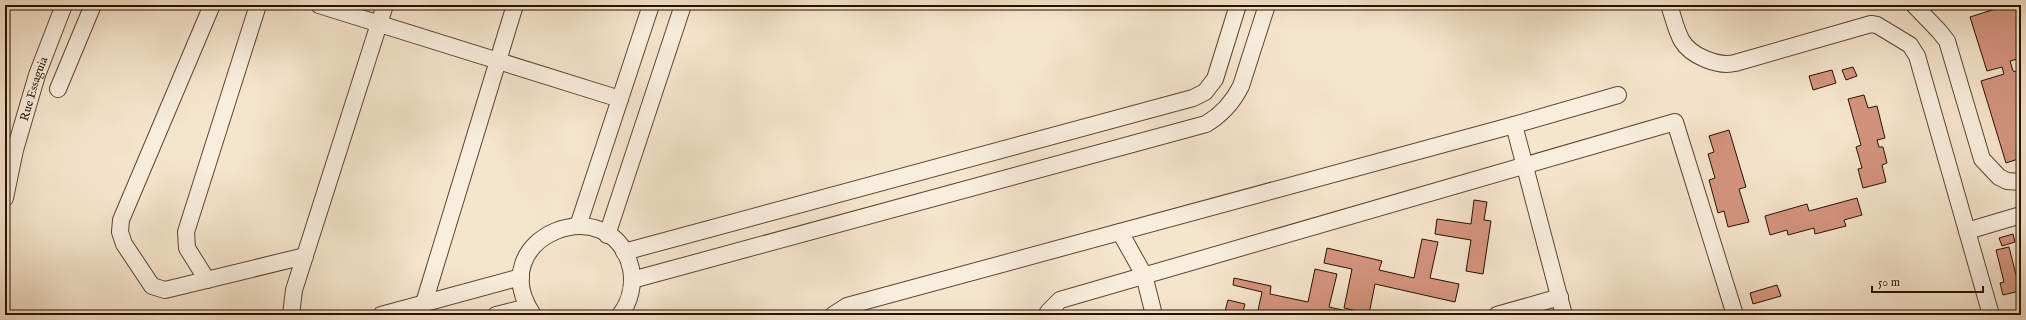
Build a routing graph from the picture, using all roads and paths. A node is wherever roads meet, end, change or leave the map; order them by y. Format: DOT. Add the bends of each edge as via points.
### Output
graph roads {
  1 [pos="64,5"];
  2 [pos="93,5"];
  3 [pos="212,5"];
  4 [pos="258,5"];
  5 [pos="319,5"];
  6 [pos="384,5"];
  7 [pos="515,5"];
  8 [pos="651,5"];
  9 [pos="683,5"];
  10 [pos="1238,5"];
  11 [pos="1267,5"];
  12 [pos="1670,5"];
  13 [pos="1914,5"];
  14 [pos="379,24"];
  15 [pos="497,60"];
  16 [pos="58,89"];
  17 [pos="1618,95"];
  18 [pos="620,99"];
  19 [pos="1514,125"];
  20 [pos="1525,166"];
  21 [pos="2021,182"];
  22 [pos="6,190"];
  23 [pos="2021,215"];
  24 [pos="578,226"];
  25 [pos="1967,231"];
  26 [pos="1120,232"];
  27 [pos="607,234"];
  28 [pos="624,252"];
  29 [pos="305,256"];
  30 [pos="1144,275"];
  31 [pos="521,277"];
  32 [pos="207,280"];
  33 [pos="632,280"];
  34 [pos="1560,297"];
  35 [pos="424,303"];
  36 [pos="530,311"];
  37 [pos="291,315"];
  38 [pos="381,315"];
  39 [pos="496,315"];
  40 [pos="620,315"];
  41 [pos="833,315"];
  42 [pos="1048,315"];
  43 [pos="1154,315"];
  44 [pos="1497,315"];
  45 [pos="1564,315"];
  46 [pos="1735,315"];
  47 [pos="1991,315"];
  1 -- 22 [label="street, Rue Essaguia" via="37,76"];
  2 -- 16 [label="street"];
  3 -- 32 [label="street" via="120,226 124,244 152,286 170,290"];
  4 -- 32 [label="street" via="186,232 187,248"];
  5 -- 14 [label="street"];
  6 -- 14 [label="street"];
  7 -- 15 [label="street"];
  8 -- 18 [label="street"];
  9 -- 27 [label="street"];
  10 -- 28 [label="street" via="1215,79 1205,92 1193,98"];
  11 -- 33 [label="street" via="1236,96 1221,114 1206,124"];
  12 -- 25 [label="street" via="1686,46 1721,65 1871,24 1910,45 1917,56"];
  13 -- 21 [label="street" via="1946,41 1982,159 1999,177 2007,181"];
  14 -- 15 [label="street"];
  14 -- 29 [label="street"];
  15 -- 18 [label="street"];
  15 -- 35 [label="street"];
  17 -- 19 [label="street"];
  18 -- 24 [label="street"];
  19 -- 20 [label="street"];
  19 -- 26 [label="street"];
  20 -- 30 [label="street"];
  20 -- 34 [label="street"];
  20 -- 46 [label="street" via="1674,122"];
  23 -- 25 [label="street"];
  24 -- 27 [label="street" via="593,228"];
  24 -- 31 [label="street" via="557,229 539,240 527,257"];
  25 -- 47 [label="street"];
  26 -- 30 [label="street"];
  26 -- 41 [label="street" via="847,306"];
  27 -- 28 [label="street"];
  28 -- 33 [label="street"];
  29 -- 32 [label="street"];
  29 -- 37 [label="street" via="292,298"];
  30 -- 42 [label="street" via="1060,300"];
  30 -- 43 [label="street"];
  31 -- 35 [label="street"];
  31 -- 36 [label="street"];
  33 -- 40 [label="street" via="629,301"];
  34 -- 44 [label="street"];
  34 -- 45 [label="street"];
  35 -- 38 [label="street"];
  36 -- 39 [label="street"];
}
